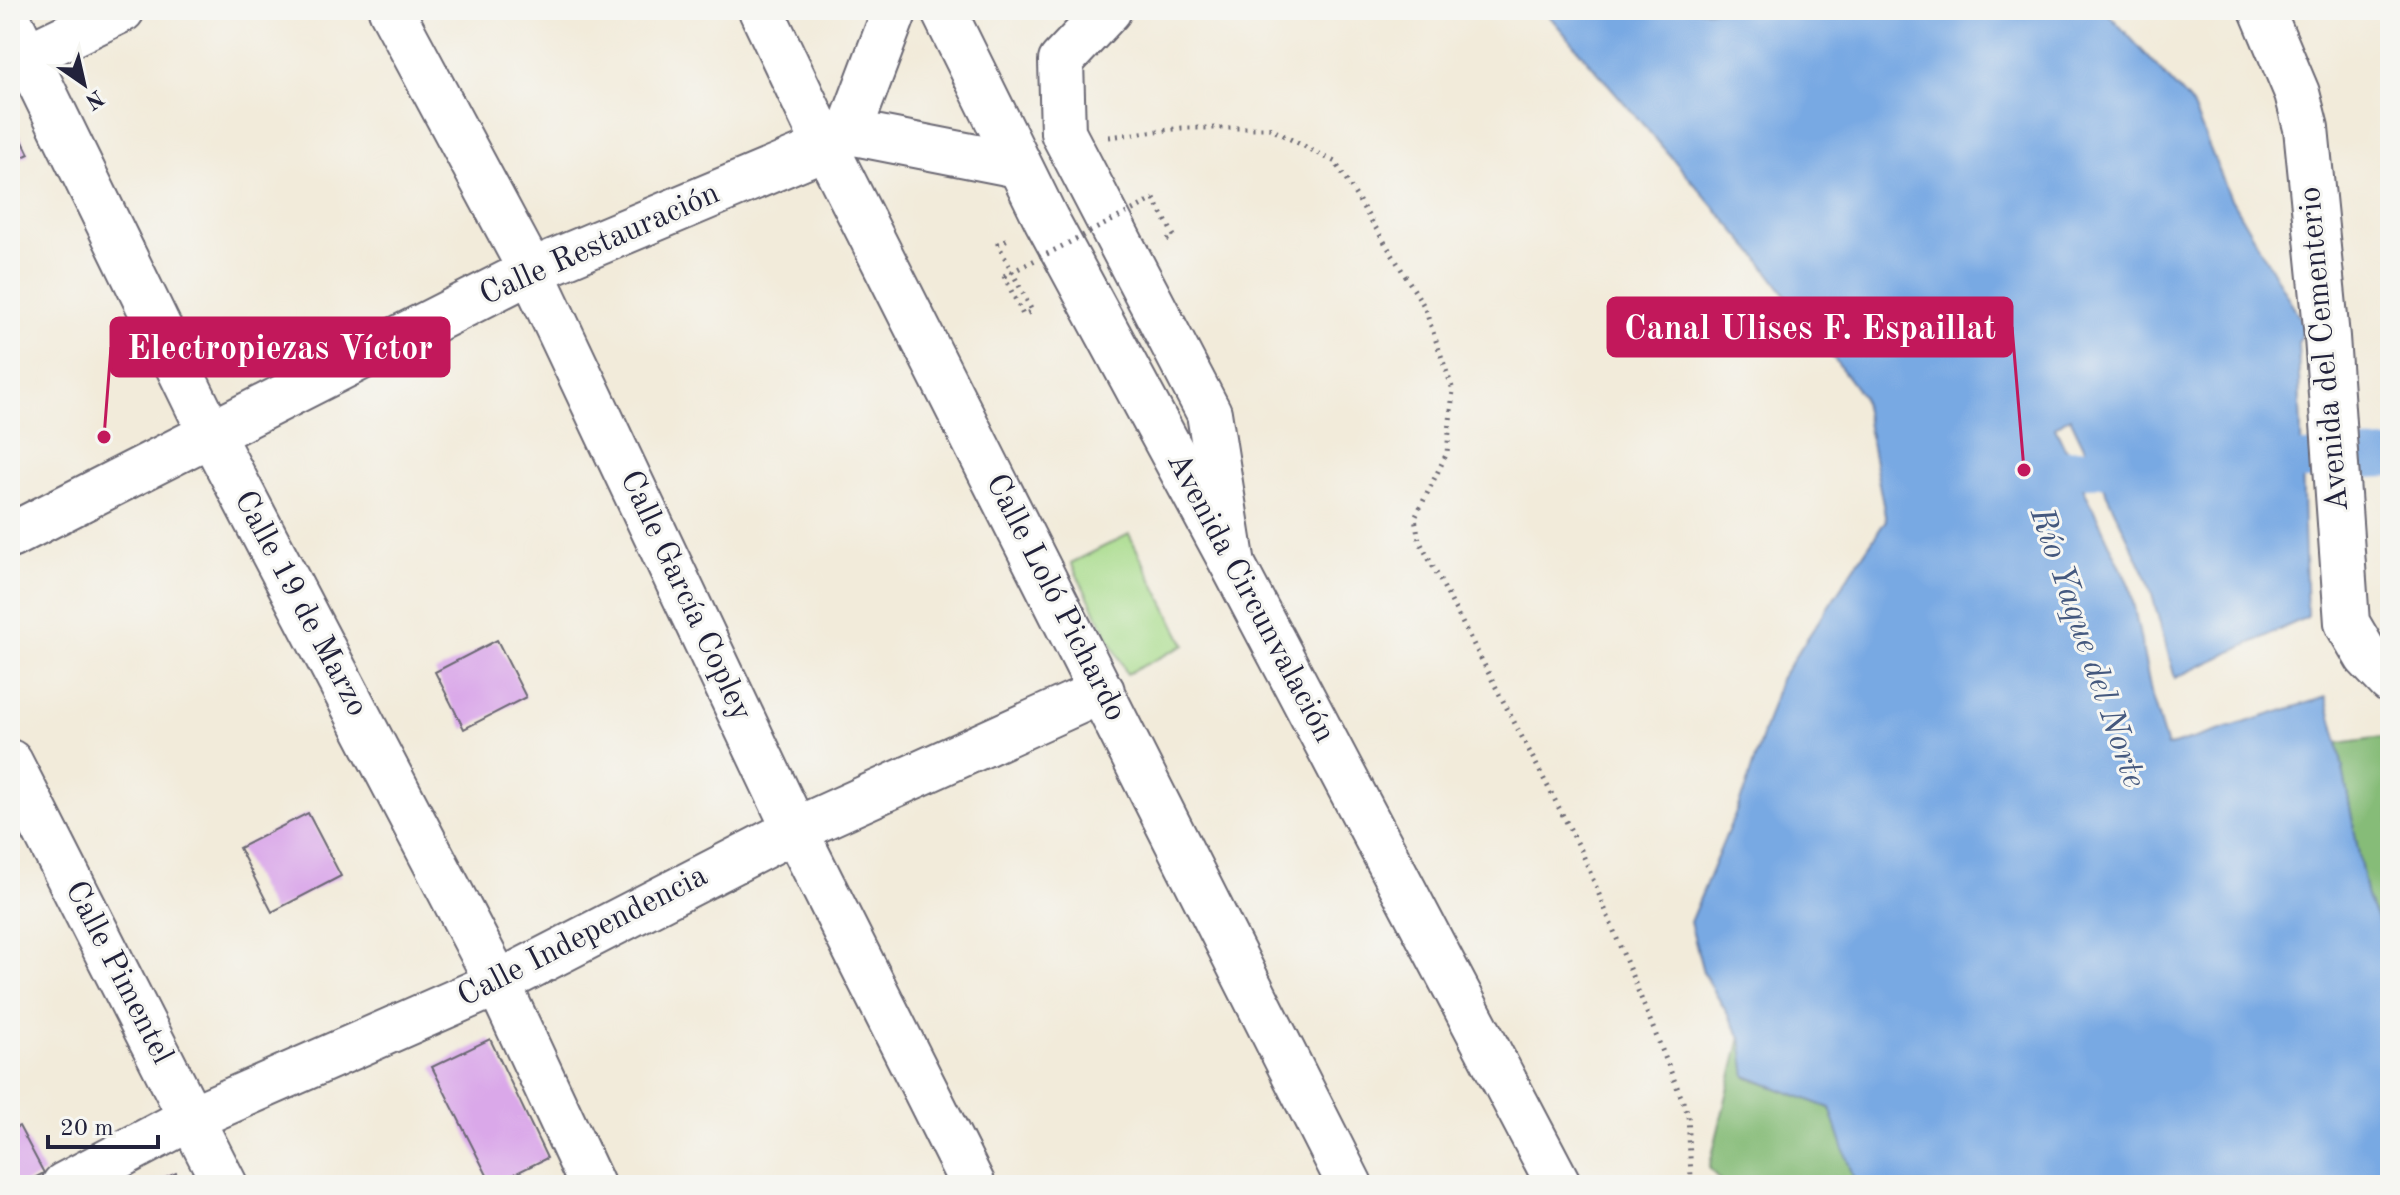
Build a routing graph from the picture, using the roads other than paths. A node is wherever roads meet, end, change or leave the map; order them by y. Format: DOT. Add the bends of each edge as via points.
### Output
graph roads {
  1 [pos="122,10"];
  2 [pos="391,10"];
  3 [pos="761,10"];
  4 [pos="895,10"];
  5 [pos="943,10"];
  6 [pos="1109,10"];
  7 [pos="2262,10"];
  8 [pos="16,47"];
  9 [pos="838,140"];
  10 [pos="1017,165"];
  11 [pos="531,271"];
  12 [pos="211,434"];
  13 [pos="10,536"];
  14 [pos="1233,565"];
  15 [pos="2390,681"];
  16 [pos="1102,691"];
  17 [pos="10,762"];
  18 [pos="795,830"];
  19 [pos="498,983"];
  20 [pos="191,1118"];
  21 [pos="1559,1184"];
  22 [pos="64,1185"];
  23 [pos="225,1185"];
  24 [pos="592,1185"];
  25 [pos="973,1185"];
  26 [pos="1350,1185"];
  1 -- 8 [label="street"];
  2 -- 11 [label="street, Calle García Copley"];
  3 -- 9 [label="street, Calle Loló Pichardo"];
  4 -- 9 [label="street"];
  5 -- 10 [label="street, Avenida Circunvalación"];
  6 -- 14 [label="street" via="1061,61 1063,133 1209,413"];
  7 -- 15 [label="street, Avenida del Cementerio" via="2306,128 2347,623 2367,657"];
  8 -- 12 [label="street, Calle 19 de Marzo"];
  9 -- 10 [label="street"];
  9 -- 11 [label="street, Calle Restauración"];
  9 -- 16 [label="street, Calle Loló Pichardo"];
  10 -- 14 [label="street, Avenida Circunvalación"];
  11 -- 12 [label="street, Calle Restauración"];
  11 -- 18 [label="street, Calle García Copley"];
  12 -- 13 [label="street, Calle Restauración"];
  12 -- 19 [label="street, Calle 19 de Marzo"];
  14 -- 21 [label="street, Avenida Circunvalación"];
  16 -- 18 [label="street, Calle Independencia"];
  16 -- 26 [label="street, Calle Loló Pichardo"];
  17 -- 20 [label="street, Calle Pimentel"];
  18 -- 19 [label="street, Calle Independencia"];
  18 -- 25 [label="street, Calle García Copley"];
  19 -- 20 [label="street, Calle Independencia"];
  19 -- 24 [label="street, Calle 19 de Marzo"];
  20 -- 22 [label="street, Calle Independencia"];
  20 -- 23 [label="street, Calle Pimentel"];
}
